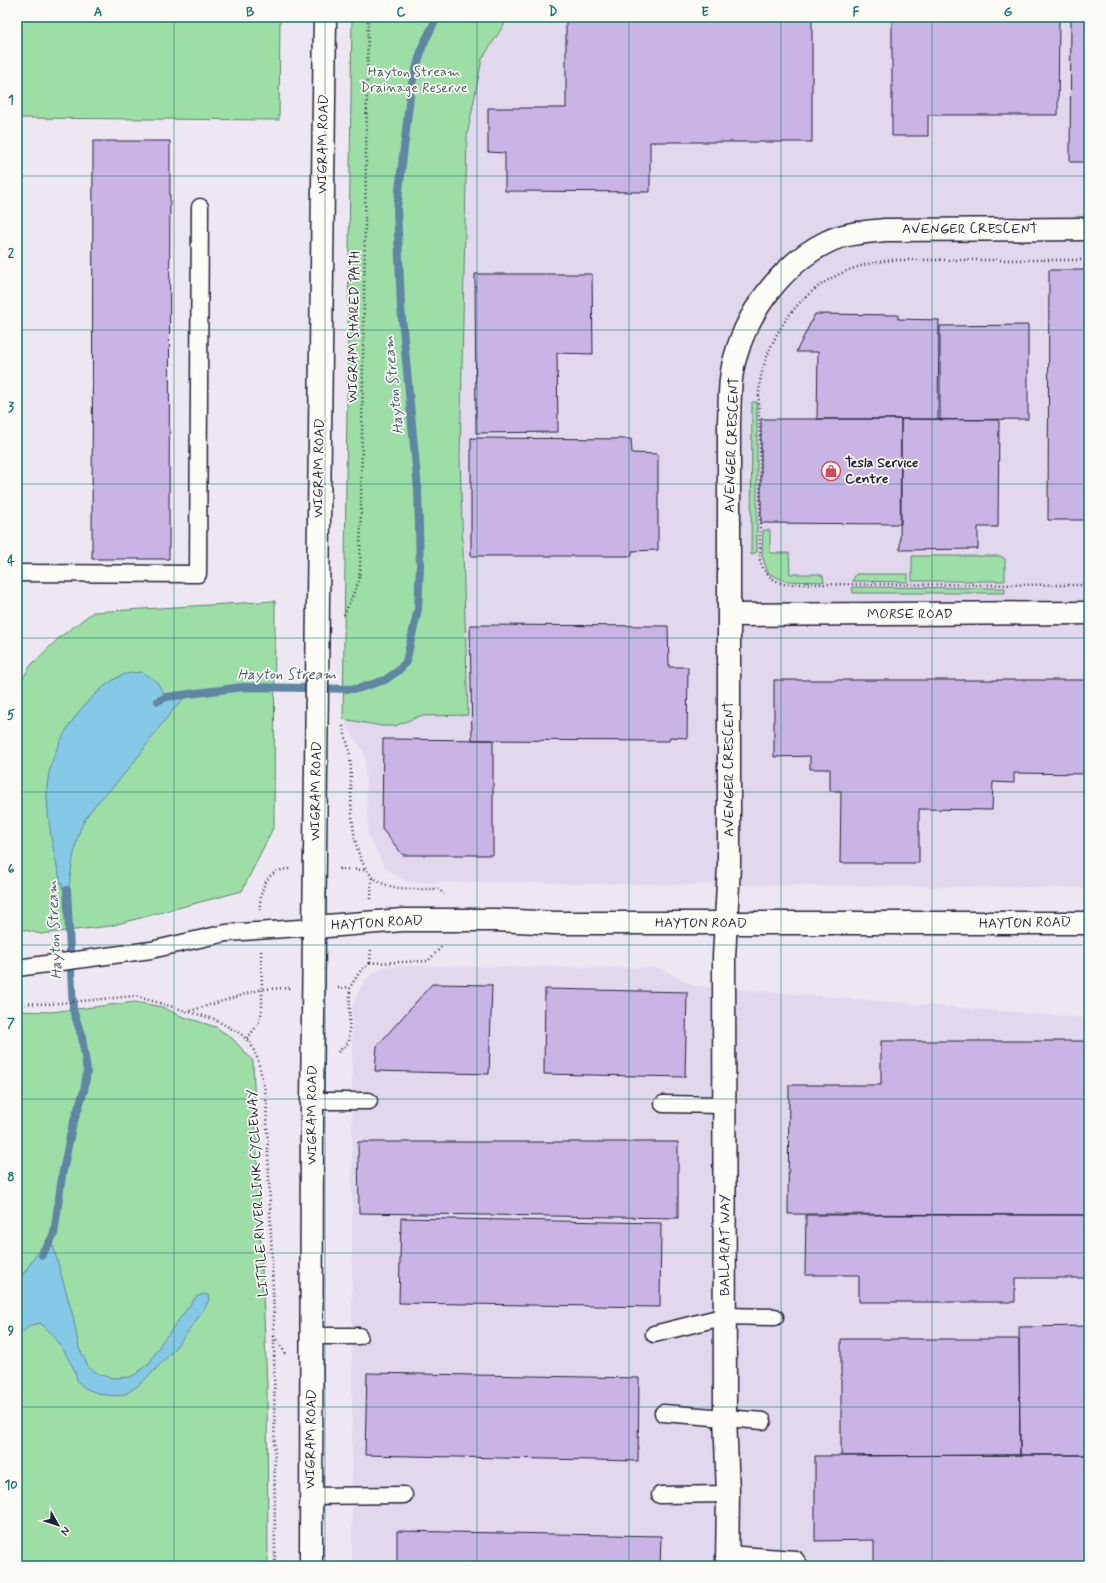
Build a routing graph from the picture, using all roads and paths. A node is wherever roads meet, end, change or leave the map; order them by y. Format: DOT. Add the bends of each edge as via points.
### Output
graph roads {
  1 [pos="325,17"];
  2 [pos="368,17"];
  3 [pos="200,207"];
  4 [pos="1089,229"];
  5 [pos="1089,260"];
  6 [pos="17,573"];
  7 [pos="1089,585"];
  8 [pos="1089,613"];
  9 [pos="730,615"];
  10 [pos="343,617"];
  11 [pos="342,722"];
  12 [pos="289,869"];
  13 [pos="438,889"];
  14 [pos="260,904"];
  15 [pos="727,923"];
  16 [pos="1089,923"];
  17 [pos="314,927"];
  18 [pos="428,961"];
  19 [pos="17,968"];
  20 [pos="17,1003"];
  21 [pos="190,1012"];
  22 [pos="246,1039"];
  23 [pos="349,1042"];
  24 [pos="312,1101"];
  25 [pos="370,1101"];
  26 [pos="663,1104"];
  27 [pos="724,1105"];
  28 [pos="726,1316"];
  29 [pos="775,1317"];
  30 [pos="654,1334"];
  31 [pos="312,1336"];
  32 [pos="359,1336"];
  33 [pos="663,1412"];
  34 [pos="725,1416"];
  35 [pos="763,1420"];
  36 [pos="728,1494"];
  37 [pos="404,1495"];
  38 [pos="660,1495"];
  39 [pos="311,1496"];
  40 [pos="727,1560"];
  41 [pos="275,1566"];
  42 [pos="311,1566"];
  43 [pos="800,1566"];
  1 -- 17 [label="street, WIGRAM ROAD"];
  2 -- 10 [label="path, WIGRAM SHARED PATH" via="360,570 359,581"];
  3 -- 6 [label="lane" via="198,574"];
  4 -- 9 [label="street, AVENGER CRESCENT" via="920,229 858,233 828,242 804,256 784,274 764,298 748,325 735,356 729,422"];
  5 -- 7 [label="path" via="893,260 871,262 846,270 809,294 784,321 772,342 762,373 759,408 760,560 762,568 774,580 783,584"];
  8 -- 9 [label="street, MORSE ROAD"];
  9 -- 15 [label="street, AVENGER CRESCENT"];
  11 -- 13 [label="path" via="350,754 353,830 367,870 378,881 392,887"];
  12 -- 14 [label="path" via="280,869 271,875 260,897"];
  15 -- 16 [label="street, HAYTON ROAD"];
  15 -- 17 [label="street, HAYTON ROAD" via="402,920"];
  15 -- 27 [label="street, BALLARAT WAY" via="724,958"];
  17 -- 19 [label="lane" via="226,933 151,950"];
  17 -- 24 [label="street, WIGRAM ROAD"];
  18 -- 23 [label="path" via="370,963 361,970 350,987"];
  20 -- 21 [label="path, LITTLE RIVER LINK CYCLEWAY" via="50,1004 119,996 145,998"];
  21 -- 22 [label="path, LITTLE RIVER LINK CYCLEWAY" via="214,1018"];
  21 -- 22 [label="path" via="262,989 262,1015 258,1027"];
  22 -- 41 [label="path, LITTLE RIVER LINK CYCLEWAY" via="258,1060 266,1095 274,1319"];
  24 -- 25 [label="lane"];
  24 -- 31 [label="street, WIGRAM ROAD"];
  26 -- 27 [label="lane"];
  27 -- 28 [label="street, BALLARAT WAY"];
  28 -- 29 [label="lane"];
  28 -- 30 [label="lane"];
  28 -- 34 [label="street, BALLARAT WAY"];
  31 -- 32 [label="lane"];
  31 -- 39 [label="street, WIGRAM ROAD"];
  33 -- 34 [label="lane"];
  34 -- 35 [label="lane"];
  34 -- 36 [label="street, BALLARAT WAY"];
  36 -- 38 [label="lane"];
  36 -- 40 [label="street, BALLARAT WAY"];
  37 -- 39 [label="lane"];
  39 -- 42 [label="street, WIGRAM ROAD"];
  40 -- 43 [label="lane" via="794,1559"];
}
